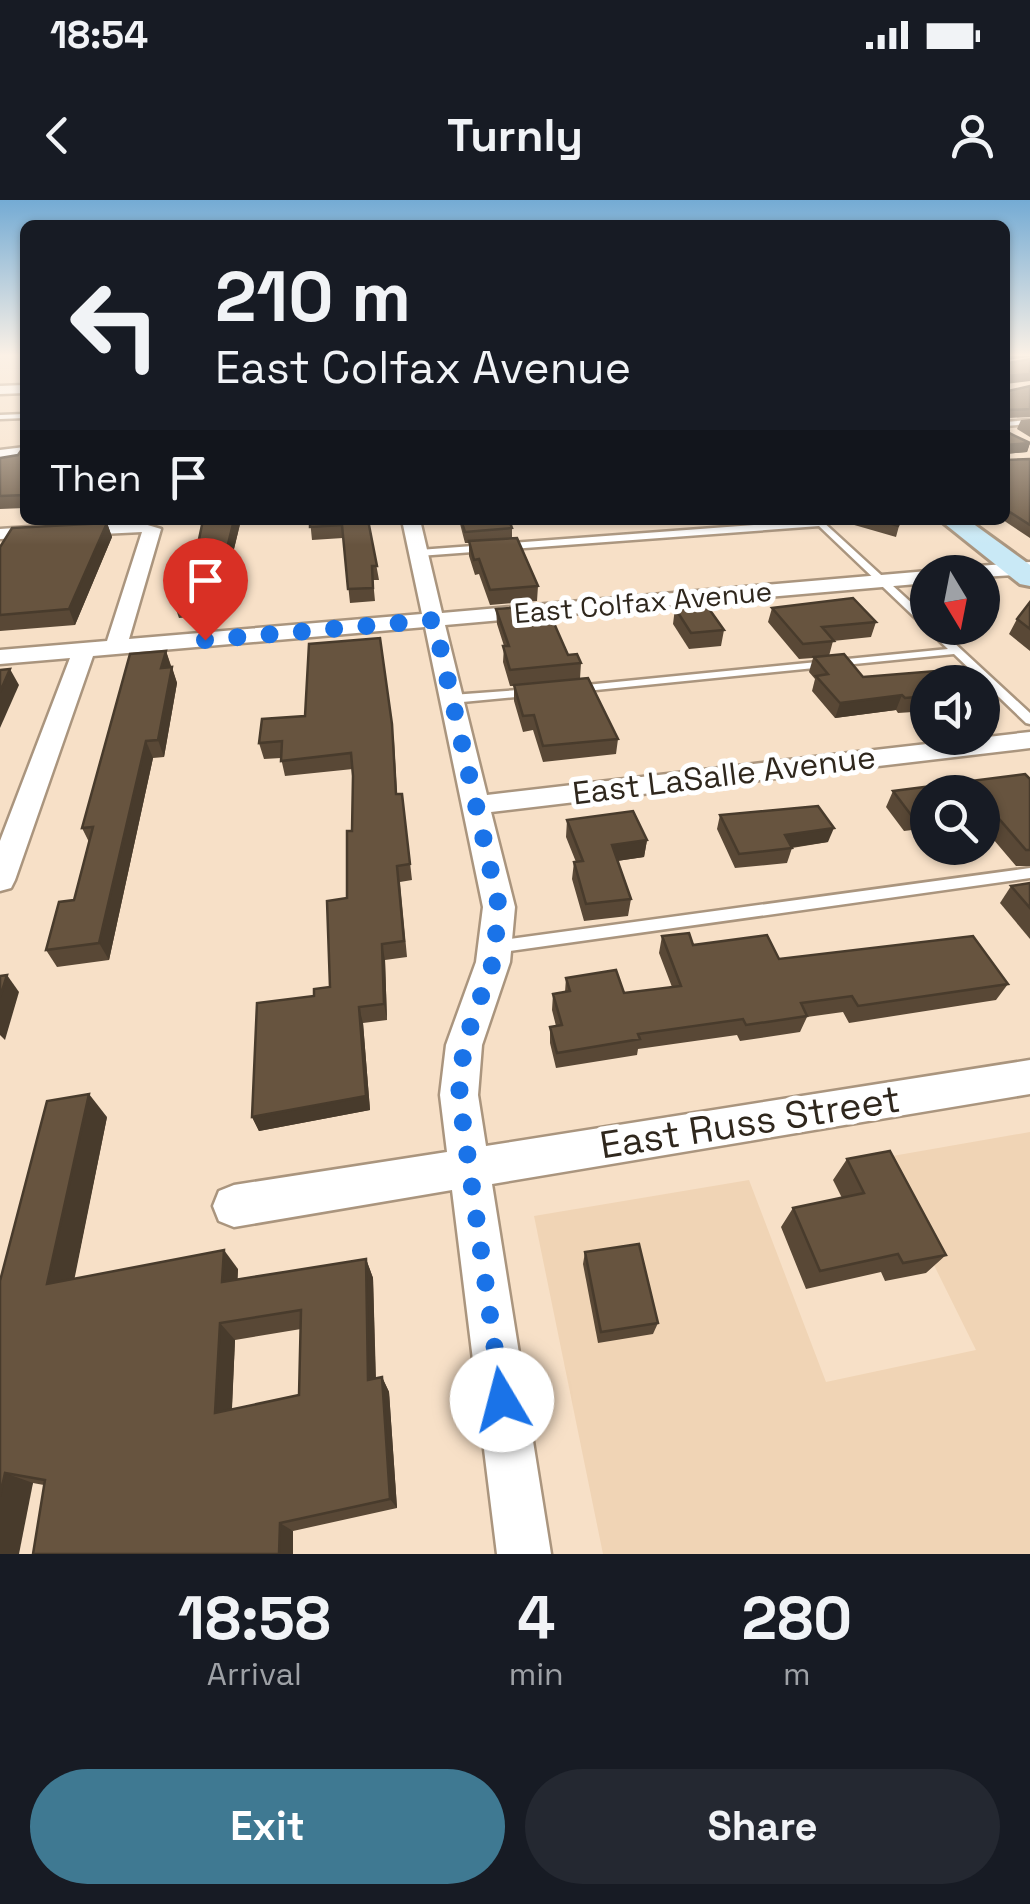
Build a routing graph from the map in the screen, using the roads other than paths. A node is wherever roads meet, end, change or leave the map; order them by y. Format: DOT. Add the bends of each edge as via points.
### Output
graph roads {
  1 [pos="764,525"];
  2 [pos="824,525"];
  3 [pos="959,525"];
  4 [pos="0,534"];
  5 [pos="415,537"];
  6 [pos="1000,572"];
  7 [pos="1026,572"];
  8 [pos="910,579"];
  9 [pos="882,581"];
  10 [pos="910,607"];
  11 [pos="434,620"];
  12 [pos="951,645"];
  13 [pos="116,648"];
  14 [pos="84,650"];
  15 [pos="956,650"];
  16 [pos="0,658"];
  17 [pos="569,689"];
  18 [pos="549,691"];
  19 [pos="452,700"];
  20 [pos="1030,720"];
  21 [pos="1030,740"];
  22 [pos="477,804"];
  23 [pos="1030,874"];
  24 [pos="0,880"];
  25 [pos="496,947"];
  26 [pos="1030,1077"];
  27 [pos="470,1168"];
  28 [pos="234,1206"];
  29 [pos="524,1554"];
  1 -- 5 [label="lane"];
  2 -- 9 [label="lane"];
  3 -- 7 [label="street"];
  4 -- 13 [label="street" via="154,525"];
  5 -- 11 [label="street"];
  6 -- 7 [label="street"];
  8 -- 9 [label="street, East Colfax Avenue"];
  9 -- 10 [label="lane"];
  9 -- 11 [label="street, East Colfax Avenue"];
  11 -- 13 [label="street, East Colfax Avenue"];
  11 -- 19 [label="street"];
  12 -- 15 [label="lane"];
  13 -- 14 [label="street, East Colfax Avenue"];
  14 -- 16 [label="street, East Colfax Avenue"];
  14 -- 24 [label="street"];
  15 -- 17 [label="lane"];
  15 -- 20 [label="lane"];
  18 -- 19 [label="lane"];
  19 -- 22 [label="street"];
  21 -- 22 [label="street, East LaSalle Avenue"];
  22 -- 25 [label="street" via="499,907"];
  23 -- 25 [label="lane"];
  25 -- 27 [label="street" via="464,1045 459,1095"];
  26 -- 27 [label="street, East Russ Street"];
  27 -- 28 [label="street, East Russ Street"];
  27 -- 29 [label="street"];
}
